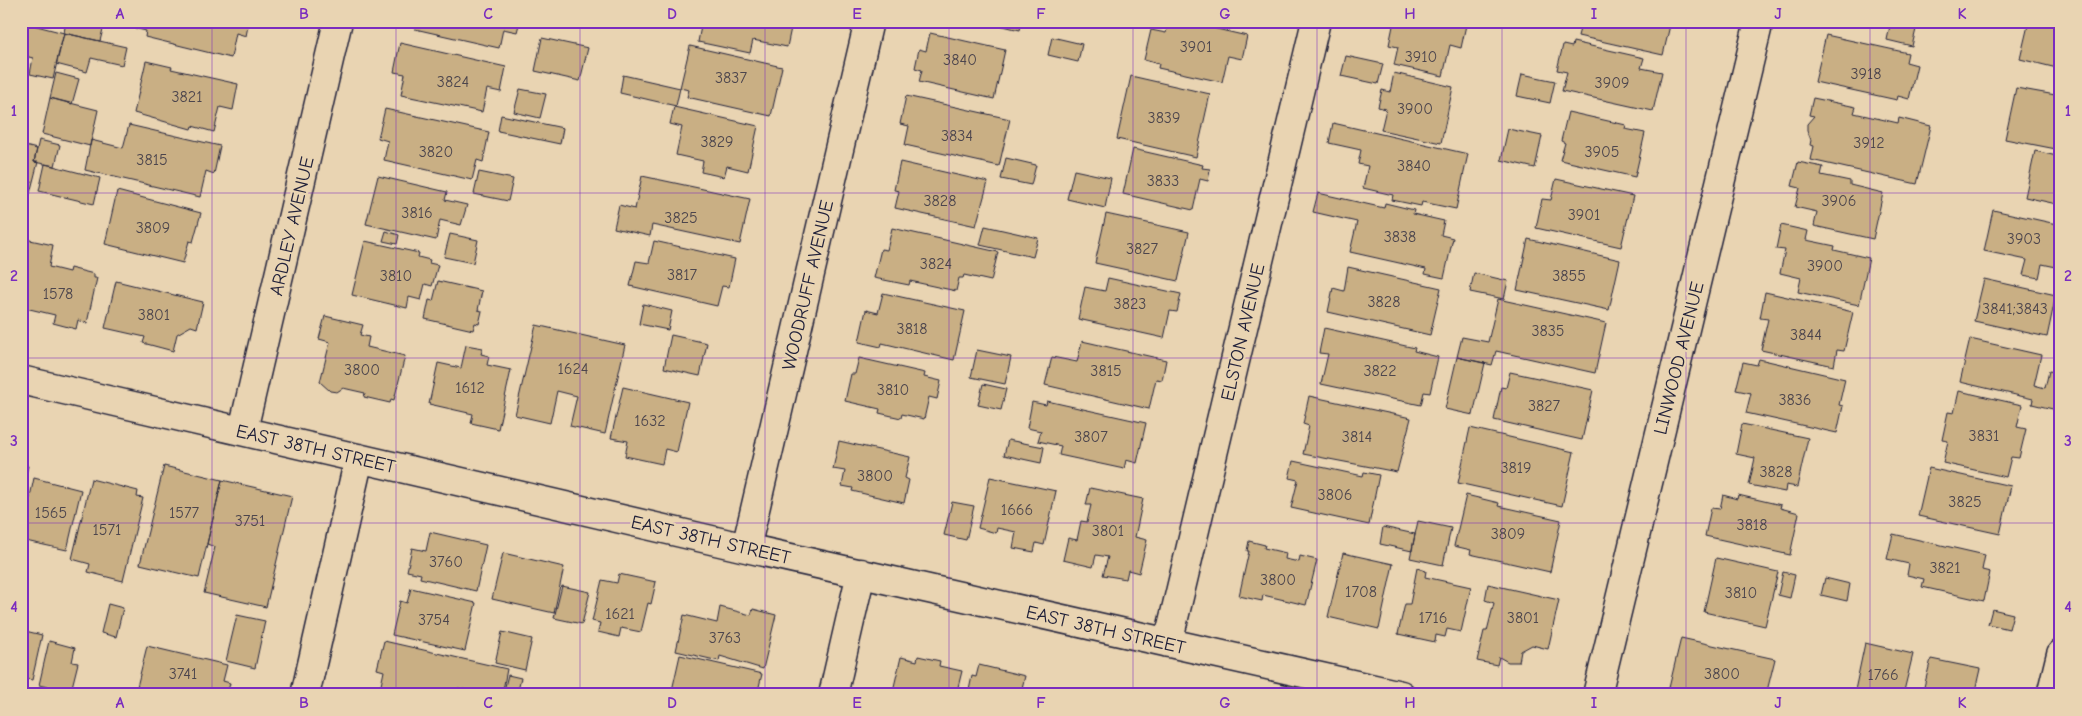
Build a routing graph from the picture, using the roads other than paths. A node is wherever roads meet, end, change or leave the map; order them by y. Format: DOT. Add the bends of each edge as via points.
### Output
graph roads {
  1 [pos="338,21"];
  2 [pos="869,21"];
  3 [pos="1316,21"];
  4 [pos="1759,21"];
  5 [pos="21,380"];
  6 [pos="243,430"];
  7 [pos="358,458"];
  8 [pos="746,548"];
  9 [pos="861,573"];
  10 [pos="1168,643"];
  11 [pos="2061,654"];
  12 [pos="304,695"];
  13 [pos="833,695"];
  14 [pos="1401,695"];
  15 [pos="1597,695"];
  16 [pos="2051,695"];
  1 -- 6 [label="street, ARDLEY AVENUE"];
  2 -- 8 [label="street, WOODRUFF AVENUE"];
  3 -- 10 [label="street, ELSTON AVENUE"];
  4 -- 15 [label="street, LINWOOD AVENUE"];
  5 -- 6 [label="street, EAST 38TH STREET"];
  6 -- 7 [label="street, EAST 38TH STREET"];
  7 -- 8 [label="street, EAST 38TH STREET"];
  7 -- 12 [label="street"];
  8 -- 9 [label="street, EAST 38TH STREET"];
  9 -- 10 [label="street, EAST 38TH STREET"];
  9 -- 13 [label="street"];
  10 -- 14 [label="street, EAST 38TH STREET"];
  11 -- 16 [label="street"];
}
